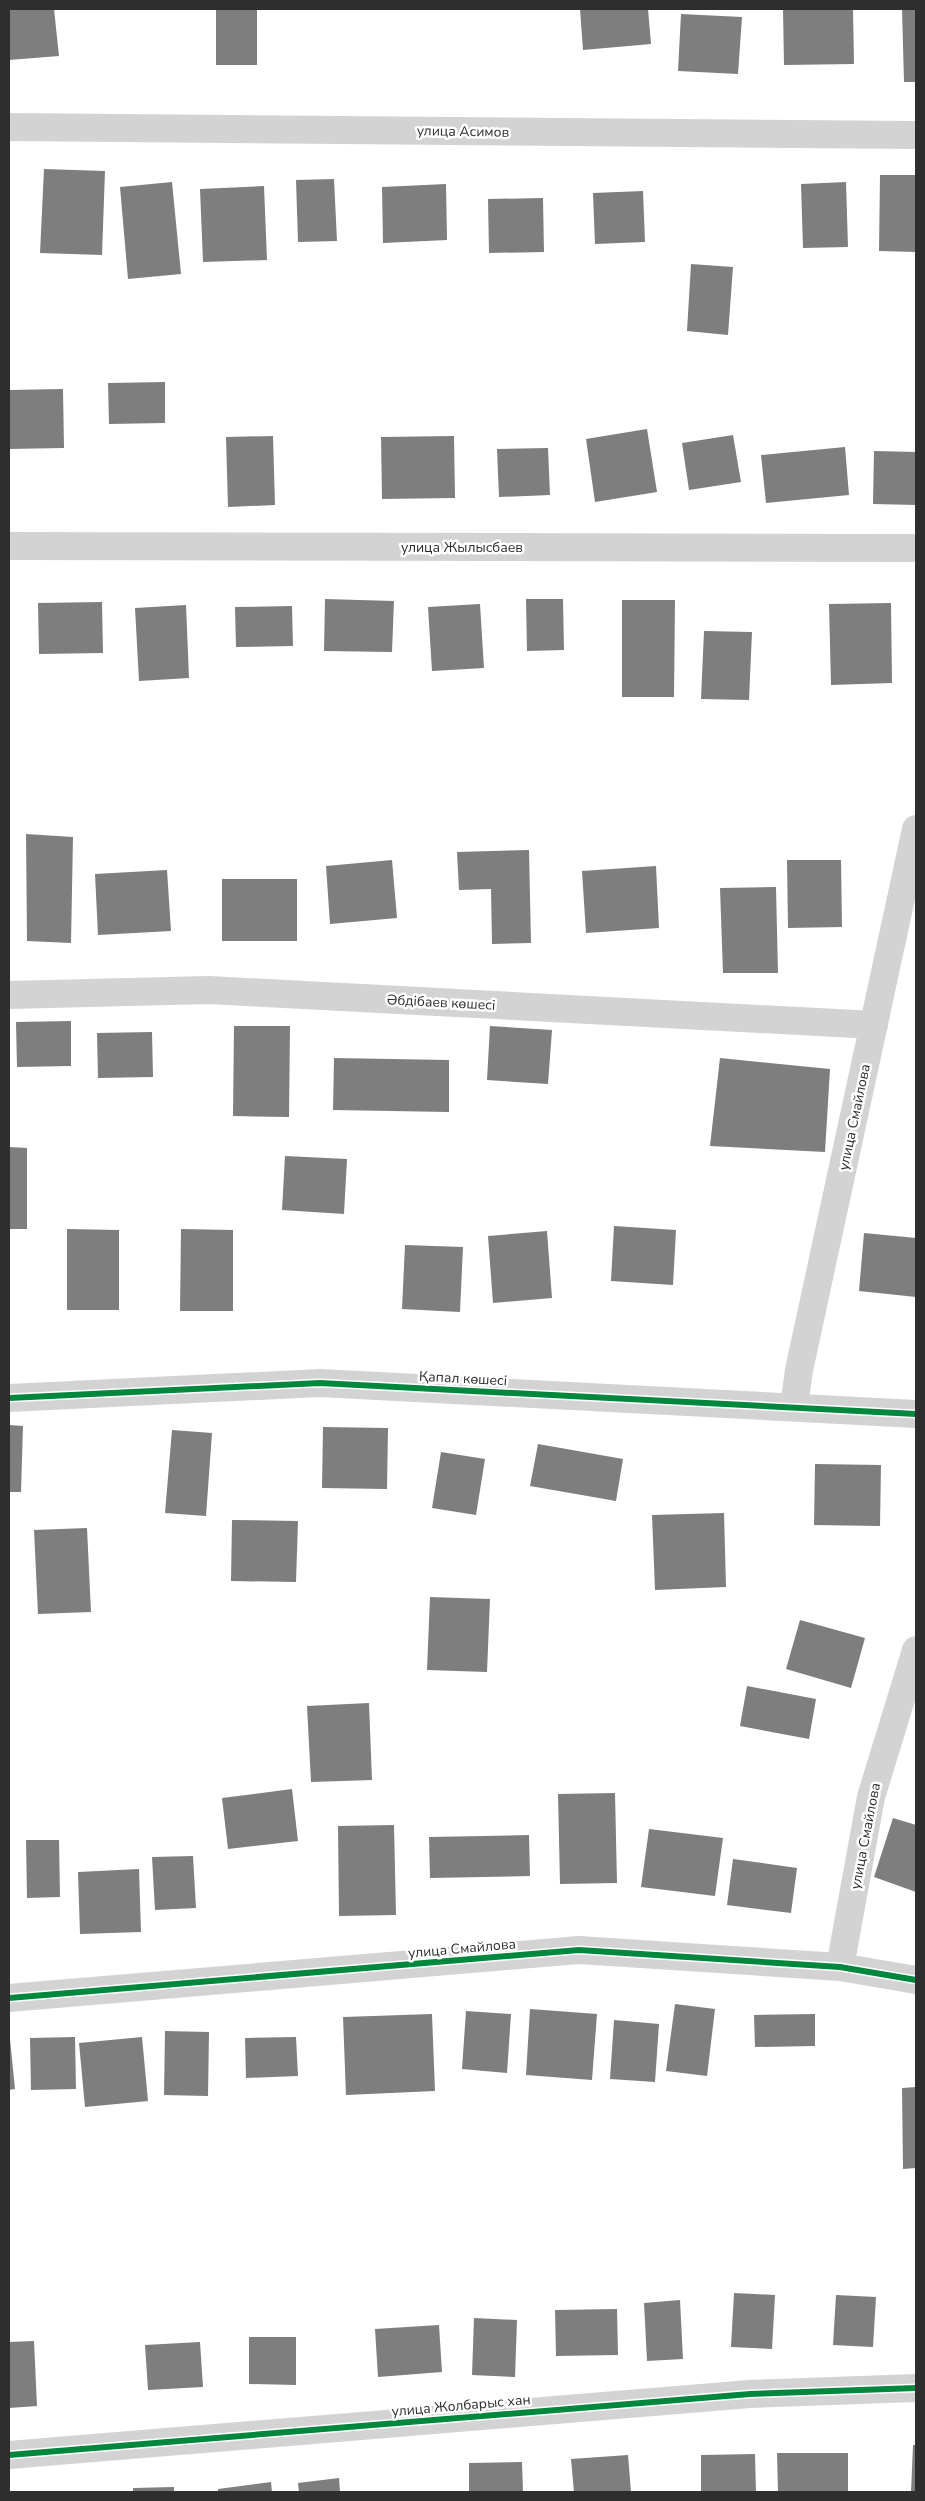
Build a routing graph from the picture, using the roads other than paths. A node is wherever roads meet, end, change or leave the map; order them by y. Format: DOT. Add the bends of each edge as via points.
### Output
graph roads {
  1 [pos="9,127"];
  2 [pos="916,135"];
  3 [pos="9,546"];
  4 [pos="916,548"];
  5 [pos="916,829"];
  6 [pos="9,995"];
  7 [pos="874,1025"];
  8 [pos="9,1398"];
  9 [pos="794,1407"];
  10 [pos="916,1414"];
  11 [pos="916,1650"];
  12 [pos="840,1966"];
  13 [pos="916,1980"];
  14 [pos="9,1998"];
  15 [pos="916,2388"];
  16 [pos="9,2455"];
  1 -- 2 [label="street, улица Асимов"];
  3 -- 4 [label="street, улица Жылысбаев"];
  5 -- 7 [label="street, улица Смайлова"];
  6 -- 7 [label="street, Әбдібаев көшесі" via="209,990"];
  7 -- 9 [label="street, улица Смайлова" via="799,1370"];
  8 -- 9 [label="street, Қапал көшесі" via="320,1384"];
  9 -- 10 [label="street, Қапал көшесі"];
  11 -- 12 [label="street, улица Смайлова" via="871,1797"];
  12 -- 13 [label="street, улица Смайлова"];
  12 -- 14 [label="street, улица Смайлова" via="579,1950"];
  15 -- 16 [label="street, улица Жолбарыс хан" via="750,2394"];
}
